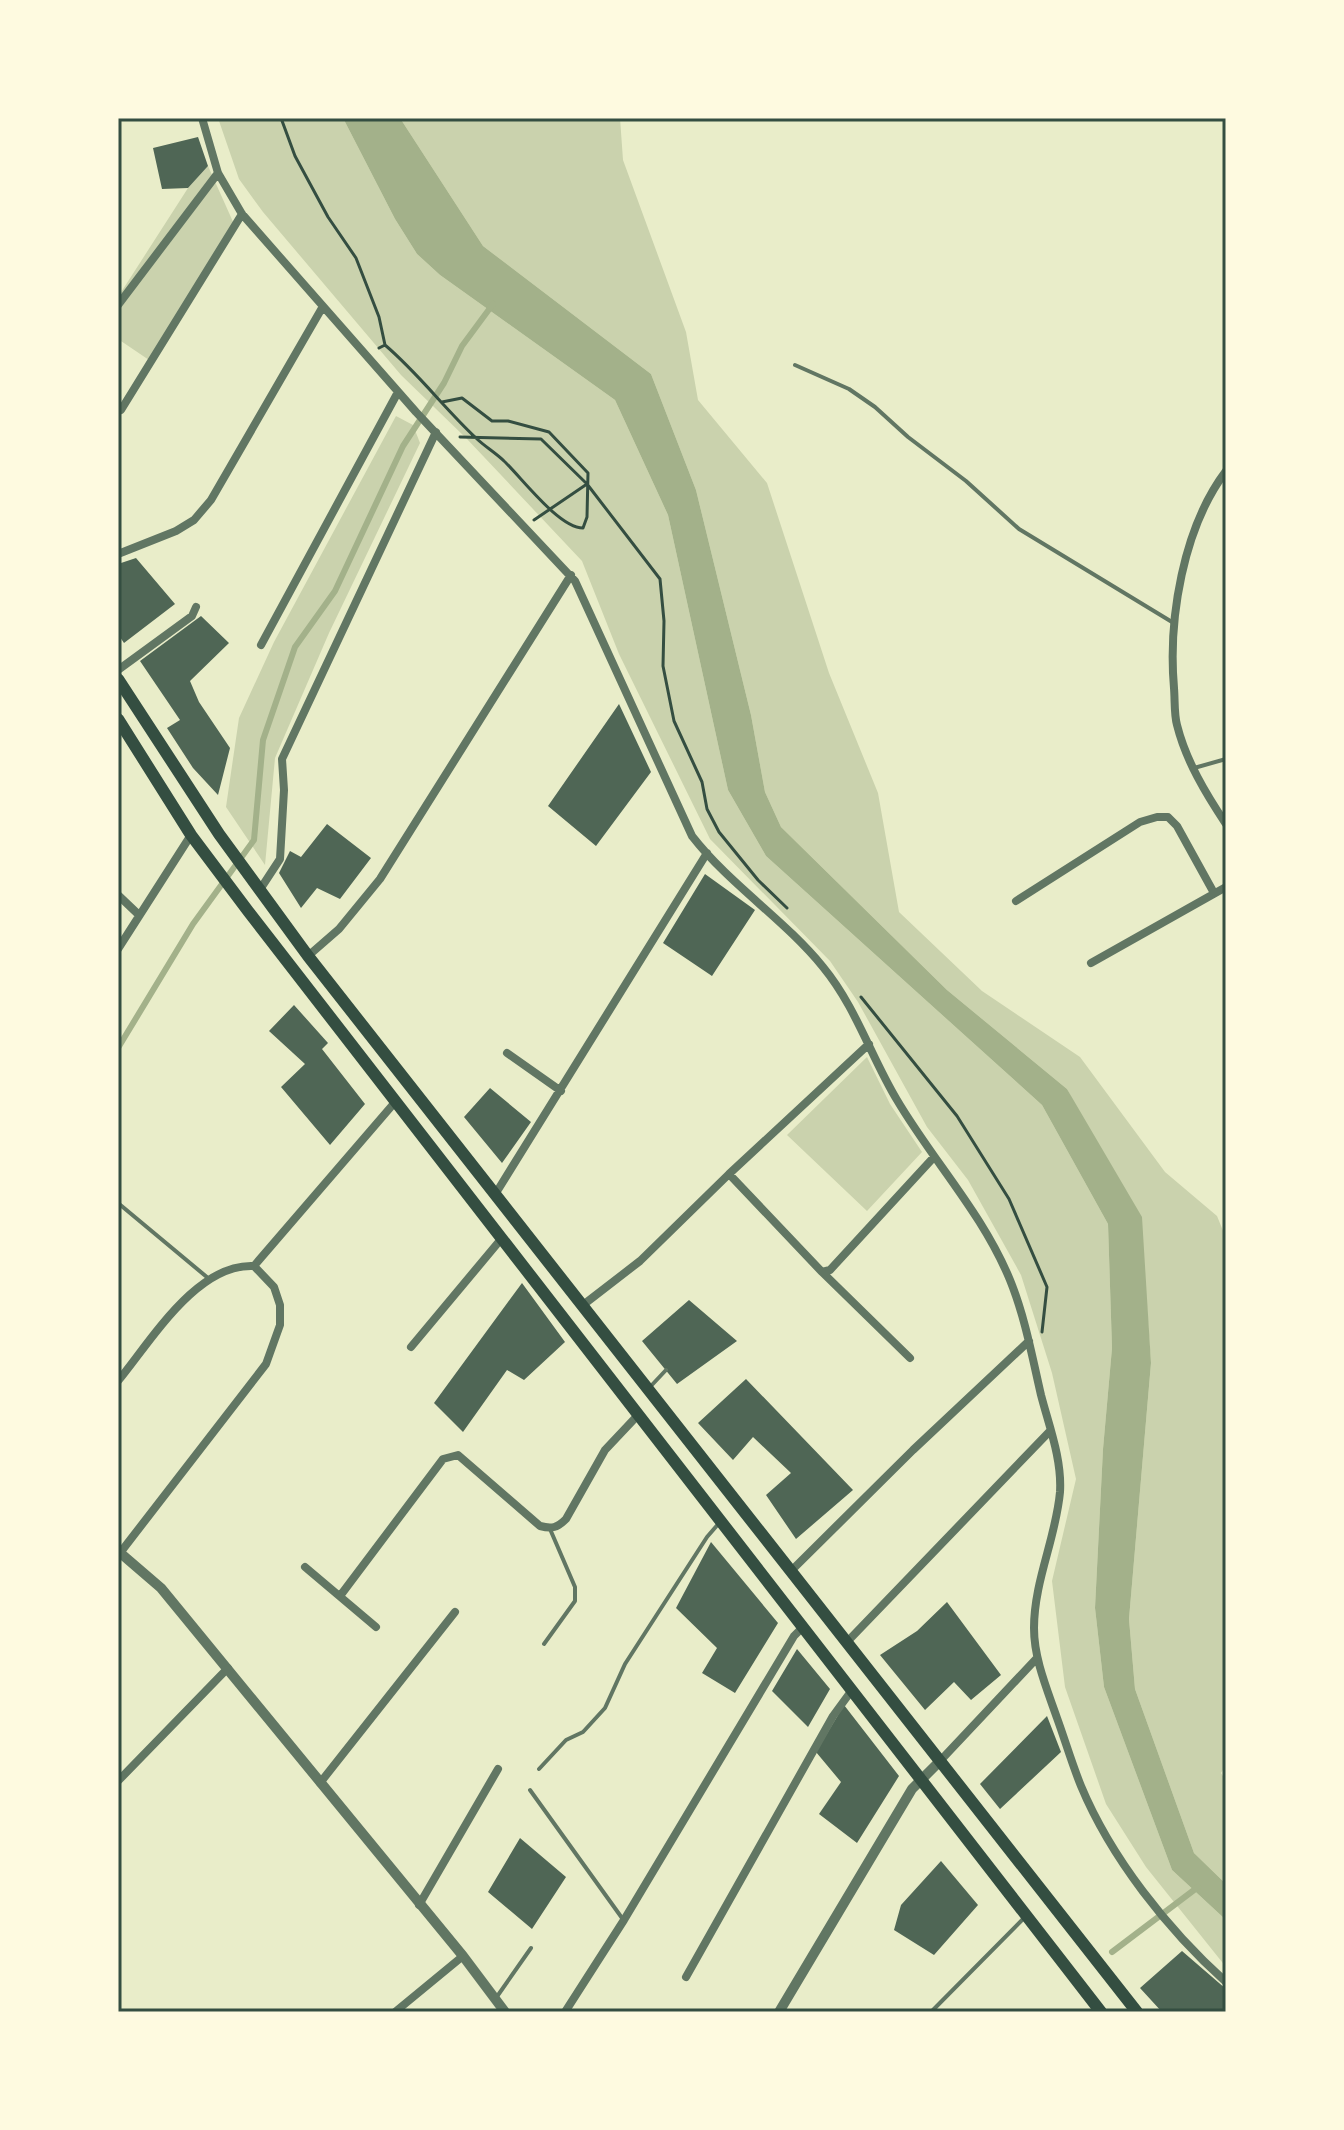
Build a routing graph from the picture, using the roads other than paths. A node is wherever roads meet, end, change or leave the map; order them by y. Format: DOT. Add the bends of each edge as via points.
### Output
graph roads {
  1 [pos="202,118"];
  2 [pos="218,173"];
  3 [pos="242,214"];
  4 [pos="118,305"];
  5 [pos="322,308"];
  6 [pos="795,365"];
  7 [pos="398,392"];
  8 [pos="121,410"];
  9 [pos="436,432"];
  10 [pos="1226,471"];
  11 [pos="118,554"];
  12 [pos="571,575"];
  13 [pos="196,607"];
  14 [pos="1174,623"];
  15 [pos="261,645"];
  16 [pos="118,670"];
  17 [pos="118,679"];
  18 [pos="118,719"];
  19 [pos="1226,759"];
  20 [pos="1193,768"];
  21 [pos="1226,824"];
  22 [pos="191,835"];
  23 [pos="707,853"];
  24 [pos="1226,887"];
  25 [pos="259,891"];
  26 [pos="1214,893"];
  27 [pos="118,895"];
  28 [pos="1016,901"];
  29 [pos="139,915"];
  30 [pos="118,949"];
  31 [pos="308,956"];
  32 [pos="1091,963"];
  33 [pos="869,1044"];
  34 [pos="507,1053"];
  35 [pos="561,1091"];
  36 [pos="396,1101"];
  37 [pos="934,1157"];
  38 [pos="729,1174"];
  39 [pos="496,1193"];
  40 [pos="118,1203"];
  41 [pos="502,1238"];
  42 [pos="254,1266"];
  43 [pos="822,1272"];
  44 [pos="208,1278"];
  45 [pos="583,1305"];
  46 [pos="1029,1341"];
  47 [pos="411,1347"];
  48 [pos="910,1358"];
  49 [pos="666,1370"];
  50 [pos="118,1381"];
  51 [pos="649,1389"];
  52 [pos="638,1415"];
  53 [pos="1050,1431"];
  54 [pos="721,1521"];
  55 [pos="550,1529"];
  56 [pos="119,1552"];
  57 [pos="305,1567"];
  58 [pos="791,1571"];
  59 [pos="340,1596"];
  60 [pos="455,1612"];
  61 [pos="376,1627"];
  62 [pos="803,1627"];
  63 [pos="847,1642"];
  64 [pos="544,1644"];
  65 [pos="1037,1658"];
  66 [pos="228,1668"];
  67 [pos="852,1690"];
  68 [pos="940,1761"];
  69 [pos="498,1769"];
  70 [pos="539,1769"];
  71 [pos="920,1779"];
  72 [pos="118,1781"];
  73 [pos="320,1783"];
  74 [pos="530,1790"];
  75 [pos="419,1905"];
  76 [pos="1026,1915"];
  77 [pos="624,1920"];
  78 [pos="531,1948"];
  79 [pos="463,1956"];
  80 [pos="686,1977"];
  81 [pos="1226,1982"];
  82 [pos="495,1999"];
  83 [pos="1099,2011"];
  84 [pos="395,2012"];
  85 [pos="505,2012"];
  86 [pos="565,2012"];
  87 [pos="779,2012"];
  88 [pos="931,2012"];
  89 [pos="1137,2012"];
  1 -- 2 [label="street"];
  2 -- 3 [label="street"];
  2 -- 4 [label="street"];
  3 -- 5 [label="street"];
  3 -- 8 [label="street"];
  5 -- 7 [label="street"];
  5 -- 11 [label="street" via="211,500 176,531"];
  6 -- 14 [label="lane" via="849,389 1019,529"];
  7 -- 9 [label="street"];
  7 -- 15 [label="street"];
  9 -- 12 [label="street"];
  9 -- 25 [label="street" via="282,759 280,859"];
  10 -- 14 [label="street" via="1189,546"];
  12 -- 23 [label="street" via="683,819"];
  12 -- 31 [label="street" via="380,879 339,929"];
  13 -- 16 [label="street" via="192,616"];
  14 -- 20 [label="street" via="1177,724"];
  17 -- 25 [label="main road"];
  18 -- 22 [label="main road"];
  19 -- 20 [label="lane"];
  20 -- 21 [label="street"];
  22 -- 29 [label="street"];
  22 -- 36 [label="main road"];
  23 -- 33 [label="street" via="825,969"];
  23 -- 35 [label="street"];
  24 -- 26 [label="street"];
  25 -- 31 [label="main road"];
  26 -- 28 [label="street" via="1177,826 1168,817 1157,817 1140,822"];
  26 -- 32 [label="street"];
  27 -- 29 [label="street"];
  29 -- 30 [label="street"];
  31 -- 39 [label="main road"];
  33 -- 37 [label="street" via="896,1099"];
  33 -- 38 [label="street"];
  34 -- 35 [label="street"];
  35 -- 39 [label="street"];
  36 -- 41 [label="main road"];
  36 -- 42 [label="street"];
  37 -- 43 [label="street" via="830,1270"];
  37 -- 46 [label="street" via="998,1255"];
  38 -- 43 [label="street"];
  38 -- 45 [label="street" via="640,1261"];
  39 -- 45 [label="main road"];
  40 -- 44 [label="lane"];
  41 -- 47 [label="street"];
  41 -- 52 [label="main road"];
  42 -- 44 [label="street"];
  42 -- 56 [label="street" via="274,1287 280,1305 280,1325 266,1364"];
  43 -- 48 [label="street"];
  44 -- 50 [label="street"];
  45 -- 51 [label="main road"];
  46 -- 53 [label="street"];
  46 -- 58 [label="street"];
  49 -- 51 [label="lane"];
  51 -- 58 [label="main road"];
  52 -- 54 [label="main road"];
  52 -- 55 [label="street" via="605,1450 566,1519"];
  53 -- 63 [label="street"];
  53 -- 65 [label="street" via="1060,1490 1035,1607"];
  54 -- 62 [label="main road"];
  54 -- 70 [label="lane" via="625,1664 605,1708"];
  55 -- 59 [label="street" via="540,1526 468,1462 450,1456"];
  55 -- 64 [label="lane" via="575,1587 575,1601"];
  56 -- 66 [label="street" via="161,1588"];
  57 -- 59 [label="street"];
  58 -- 63 [label="main road"];
  59 -- 61 [label="street"];
  60 -- 73 [label="street"];
  62 -- 67 [label="main road"];
  62 -- 77 [label="street"];
  63 -- 68 [label="main road"];
  65 -- 68 [label="street"];
  65 -- 81 [label="street" via="1099,1822 1167,1922"];
  66 -- 72 [label="street"];
  66 -- 73 [label="street"];
  67 -- 71 [label="main road"];
  67 -- 80 [label="street"];
  68 -- 71 [label="street"];
  68 -- 89 [label="main road"];
  69 -- 75 [label="street"];
  71 -- 76 [label="main road"];
  71 -- 87 [label="street"];
  73 -- 75 [label="street"];
  74 -- 77 [label="lane"];
  75 -- 79 [label="street"];
  76 -- 83 [label="main road"];
  76 -- 88 [label="lane"];
  77 -- 86 [label="street"];
  78 -- 82 [label="lane"];
  79 -- 82 [label="street"];
  79 -- 84 [label="street"];
  82 -- 85 [label="street"];
}
